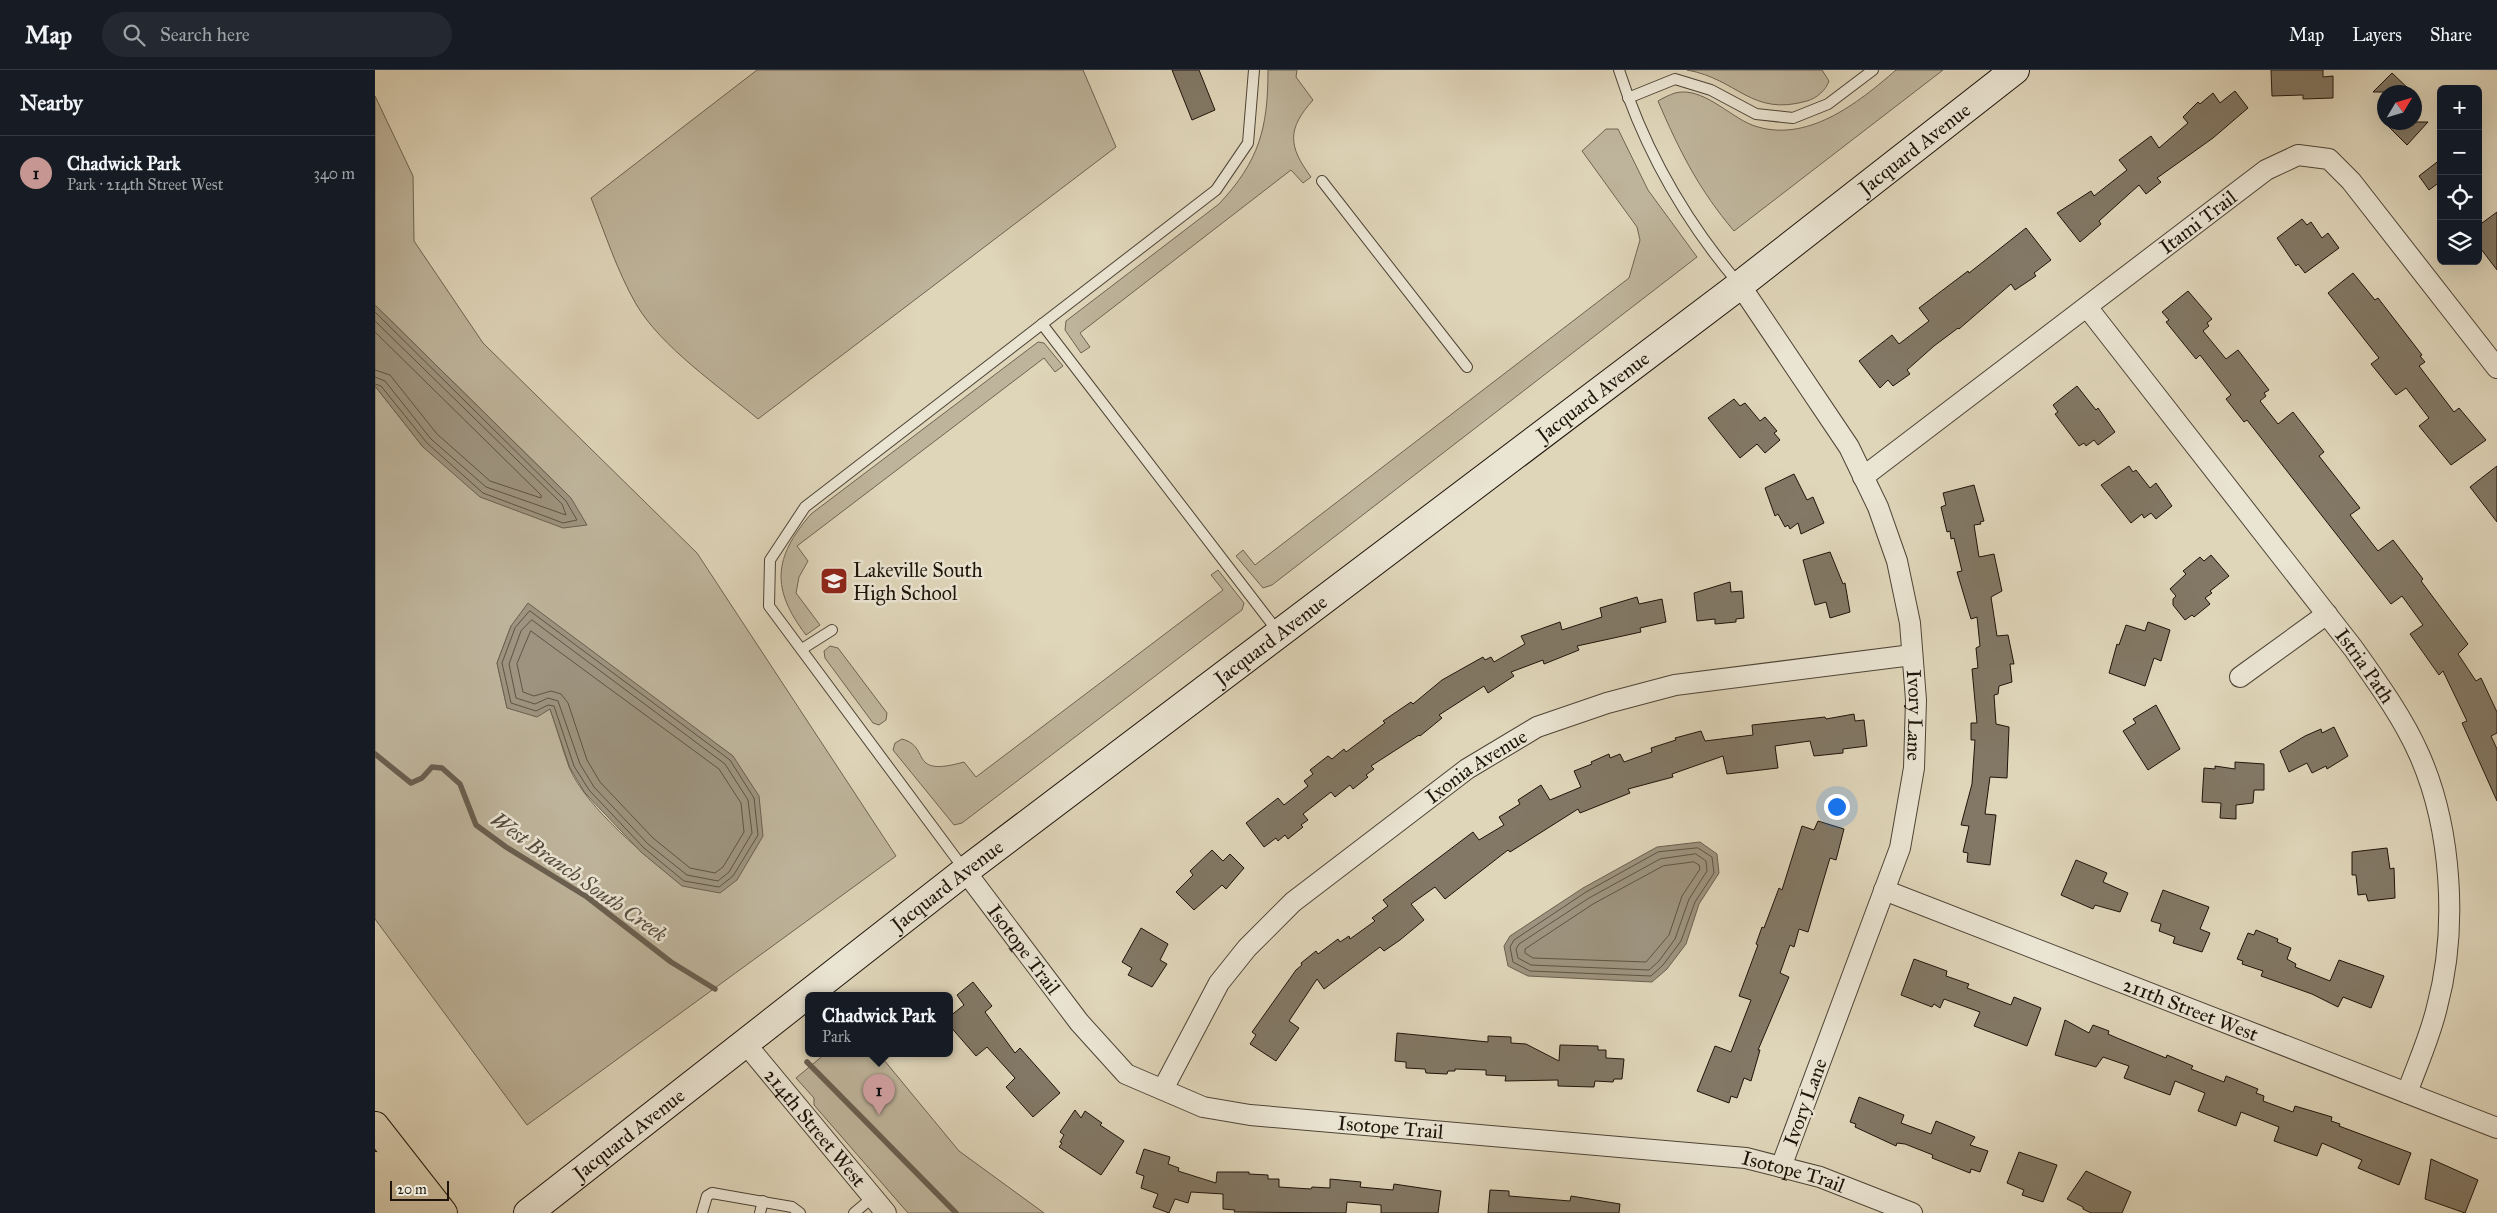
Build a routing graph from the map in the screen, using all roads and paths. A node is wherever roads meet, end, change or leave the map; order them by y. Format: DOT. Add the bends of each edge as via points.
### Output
graph roads {
  1 [pos="1254,70"];
  2 [pos="1619,70"];
  3 [pos="1873,70"];
  4 [pos="2015,70"];
  5 [pos="1628,98"];
  6 [pos="1322,181"];
  7 [pos="1740,285"];
  8 [pos="2087,307"];
  9 [pos="1042,324"];
  10 [pos="1467,367"];
  11 [pos="2497,368"];
  12 [pos="1863,477"];
  13 [pos="2327,614"];
  14 [pos="832,630"];
  15 [pos="1280,633"];
  16 [pos="802,649"];
  17 [pos="1912,655"];
  18 [pos="2241,677"];
  19 [pos="965,871"];
  20 [pos="1884,890"];
  21 [pos="810,992"];
  22 [pos="805,996"];
  23 [pos="745,1043"];
  24 [pos="1163,1089"];
  25 [pos="2407,1093"];
  26 [pos="375,1126"];
  27 [pos="2497,1128"];
  28 [pos="375,1166"];
  29 [pos="1781,1167"];
  30 [pos="873,1197"];
  31 [pos="375,1200"];
  32 [pos="763,1201"];
  33 [pos="385,1213"];
  34 [pos="416,1213"];
  35 [pos="443,1213"];
  36 [pos="528,1213"];
  37 [pos="702,1213"];
  38 [pos="760,1213"];
  39 [pos="800,1213"];
  40 [pos="854,1213"];
  41 [pos="886,1213"];
  42 [pos="1912,1213"];
  1 -- 9 [label="lane" via="1248,143 1216,190"];
  2 -- 5 [label="lane"];
  3 -- 5 [label="lane" via="1827,104 1793,118 1756,114 1711,90 1675,79"];
  4 -- 7 [label="street, Jacquard Avenue"];
  5 -- 7 [label="lane" via="1661,170 1684,209 1712,252"];
  6 -- 10 [label="lane"];
  7 -- 12 [label="street, Ivory Lane" via="1817,396 1849,447"];
  7 -- 15 [label="street, Jacquard Avenue"];
  8 -- 11 [label="street, Itami Trail" via="2266,170 2298,155 2329,159 2351,181"];
  8 -- 12 [label="street, Itami Trail"];
  8 -- 13 [label="street, Istria Path"];
  9 -- 15 [label="lane"];
  9 -- 16 [label="lane" via="805,507 770,560 769,606"];
  12 -- 17 [label="street, Ivory Lane" via="1878,507 1897,561 1910,623"];
  13 -- 18 [label="street"];
  13 -- 25 [label="street, Istria Path" via="2391,703 2419,755 2442,827 2449,888 2447,954 2437,1007"];
  14 -- 16 [label="lane"];
  15 -- 19 [label="street, Jacquard Avenue"];
  16 -- 19 [label="lane"];
  17 -- 20 [label="street, Ivory Lane" via="1916,700 1914,768 1900,848"];
  17 -- 24 [label="street, Ixonia Avenue" via="1675,685 1607,703 1537,727 1467,769 1293,902 1247,948 1219,983"];
  19 -- 21 [label="street, Jacquard Avenue"];
  19 -- 24 [label="street, Isotope Trail" via="1079,1022 1126,1074"];
  20 -- 25 [label="street, 211th Street West"];
  20 -- 29 [label="street, Ivory Lane"];
  22 -- 23 [label="street, Jacquard Avenue"];
  23 -- 30 [label="street, 214th Street West"];
  23 -- 36 [label="street, Jacquard Avenue"];
  24 -- 29 [label="street, Isotope Trail" via="1203,1107 1251,1115 1736,1157"];
  25 -- 27 [label="street, 211th Street West"];
  26 -- 35 [label="main road"];
  28 -- 34 [label="main road"];
  29 -- 42 [label="street, Isotope Trail" via="1820,1177"];
  30 -- 40 [label="lane"];
  30 -- 41 [label="street, 214th Street West"];
  31 -- 33 [label="main road"];
  32 -- 37 [label="lane" via="711,1193"];
  32 -- 38 [label="lane"];
  32 -- 39 [label="lane"];
}
